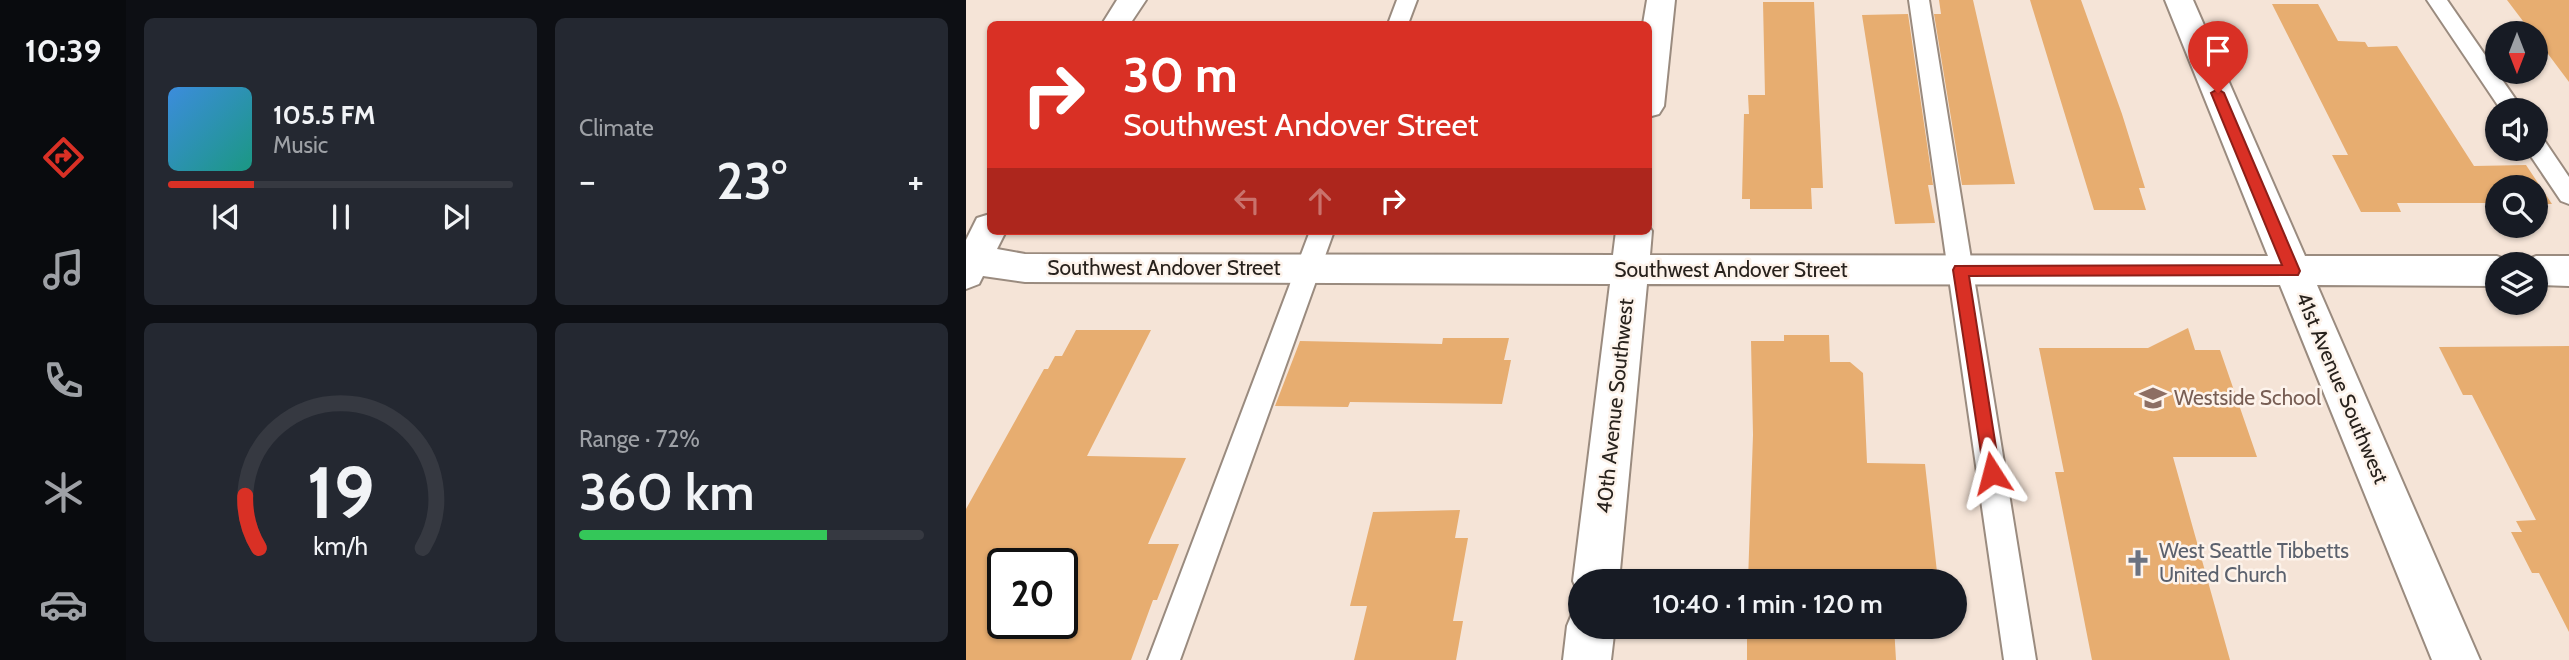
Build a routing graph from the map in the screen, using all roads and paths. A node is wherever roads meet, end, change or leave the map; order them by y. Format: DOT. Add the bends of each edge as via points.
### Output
graph roads {
  1 [pos="1132,0"];
  2 [pos="1407,0"];
  3 [pos="1661,0"];
  4 [pos="1919,0"];
  5 [pos="2179,0"];
  6 [pos="2437,0"];
  7 [pos="1118,21"];
  8 [pos="1399,21"];
  9 [pos="1652,73"];
  10 [pos="2504,98"];
  11 [pos="2546,161"];
  12 [pos="2569,195"];
  13 [pos="987,233"];
  14 [pos="1321,235"];
  15 [pos="1632,250"];
  16 [pos="968,265"];
  17 [pos="1308,269"];
  18 [pos="1961,270"];
  19 [pos="2292,271"];
  20 [pos="2485,271"];
  21 [pos="2548,271"];
  22 [pos="2569,271"];
  23 [pos="1597,569"];
  24 [pos="1589,639"];
  25 [pos="1164,660"];
  26 [pos="1587,660"];
  27 [pos="2020,660"];
  28 [pos="2456,660"];
  1 -- 7 [label="street"];
  2 -- 8 [label="lane"];
  3 -- 9 [label="street"];
  4 -- 18 [label="lane"];
  5 -- 19 [label="street, 41st Avenue Southwest"];
  6 -- 10 [label="lane"];
  11 -- 12 [label="lane"];
  13 -- 16 [label="street"];
  14 -- 17 [label="lane"];
  15 -- 17 [label="street, Southwest Andover Street"];
  15 -- 18 [label="street, Southwest Andover Street"];
  15 -- 23 [label="street, 40th Avenue Southwest"];
  16 -- 17 [label="street, Southwest Andover Street"];
  17 -- 25 [label="lane"];
  18 -- 19 [label="street, Southwest Andover Street"];
  18 -- 27 [label="lane"];
  19 -- 20 [label="street, Southwest Andover Street"];
  19 -- 28 [label="street, 41st Avenue Southwest"];
  21 -- 22 [label="street"];
  24 -- 26 [label="street"];
}
